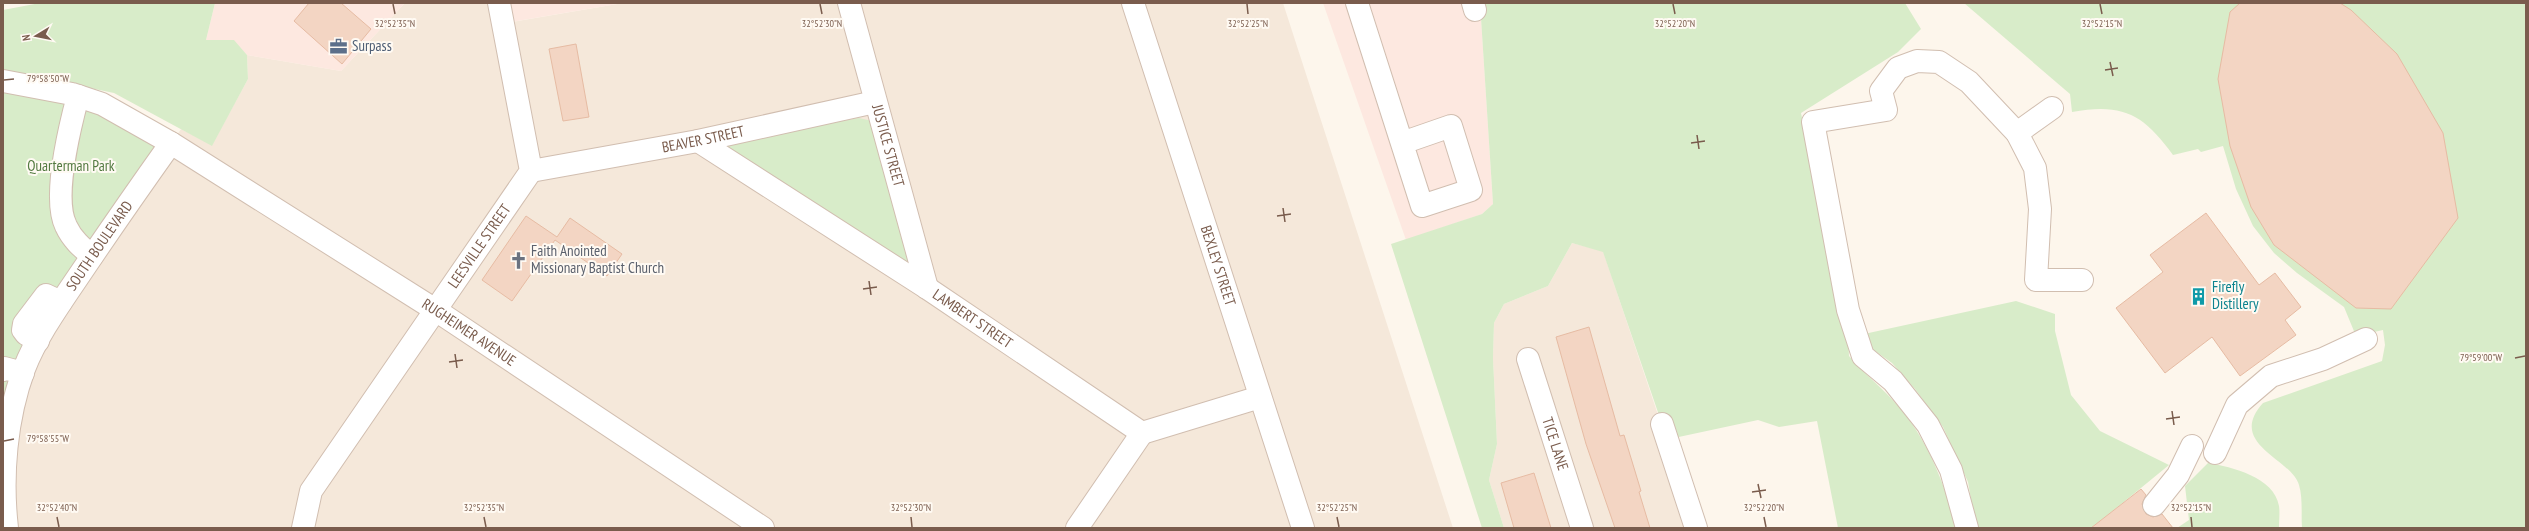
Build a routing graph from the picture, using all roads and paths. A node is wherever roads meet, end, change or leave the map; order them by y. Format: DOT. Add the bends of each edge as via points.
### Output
graph roads {
  1 [pos="498,3"];
  2 [pos="849,3"];
  3 [pos="1133,3"];
  4 [pos="1357,3"];
  5 [pos="3,81"];
  6 [pos="78,96"];
  7 [pos="875,102"];
  8 [pos="2052,108"];
  9 [pos="2017,133"];
  10 [pos="698,141"];
  11 [pos="171,143"];
  12 [pos="1402,143"];
  13 [pos="531,171"];
  14 [pos="92,256"];
  15 [pos="2082,280"];
  16 [pos="927,288"];
  17 [pos="437,311"];
  18 [pos="2366,339"];
  19 [pos="1528,359"];
  20 [pos="13,372"];
  21 [pos="1260,397"];
  22 [pos="9,398"];
  23 [pos="1662,424"];
  24 [pos="1142,433"];
  25 [pos="2192,446"];
  26 [pos="5,448"];
  27 [pos="2215,453"];
  28 [pos="4,479"];
  29 [pos="2154,505"];
  30 [pos="7,528"];
  31 [pos="302,528"];
  32 [pos="763,528"];
  33 [pos="1077,528"];
  34 [pos="1303,528"];
  35 [pos="1582,528"];
  36 [pos="1696,528"];
  37 [pos="1967,528"];
  1 -- 13 [label="street"];
  2 -- 7 [label="street, JUSTICE STREET"];
  3 -- 21 [label="street, BEXLEY STREET"];
  4 -- 12 [label="street"];
  5 -- 6 [label="street"];
  6 -- 11 [label="street" via="102,104"];
  6 -- 14 [label="street" via="66,138 61,195 65,225 78,245"];
  7 -- 10 [label="street, BEAVER STREET"];
  7 -- 16 [label="street, JUSTICE STREET"];
  8 -- 9 [label="street"];
  9 -- 15 [label="street" via="2036,168 2040,209 2036,280"];
  9 -- 37 [label="street" via="1969,82 1939,62 1917,61 1898,68 1882,91 1886,110 1814,122 1848,310 1864,356 1893,381 1928,425 1951,470"];
  10 -- 13 [label="street, BEAVER STREET"];
  10 -- 16 [label="street, LAMBERT STREET"];
  11 -- 14 [label="street, SOUTH BOULEVARD"];
  11 -- 17 [label="street, RUGHEIMER AVENUE"];
  13 -- 17 [label="street, LEESVILLE STREET"];
  14 -- 20 [label="street, SOUTH BOULEVARD" via="38,341"];
  16 -- 24 [label="street, LAMBERT STREET"];
  17 -- 31 [label="street, LEESVILLE STREET" via="311,492"];
  17 -- 32 [label="street, RUGHEIMER AVENUE"];
  18 -- 27 [label="street" via="2322,359 2271,376 2237,405"];
  19 -- 35 [label="street, TICE LANE"];
  20 -- 22 [label="street, SOUTH BOULEVARD"];
  21 -- 24 [label="street"];
  21 -- 34 [label="street, BEXLEY STREET"];
  22 -- 26 [label="street, SOUTH BOULEVARD"];
  23 -- 36 [label="street"];
  24 -- 33 [label="street"];
  25 -- 29 [label="street" via="2178,475"];
  26 -- 28 [label="street, SOUTH BOULEVARD"];
  28 -- 30 [label="street, SOUTH BOULEVARD"];
}
